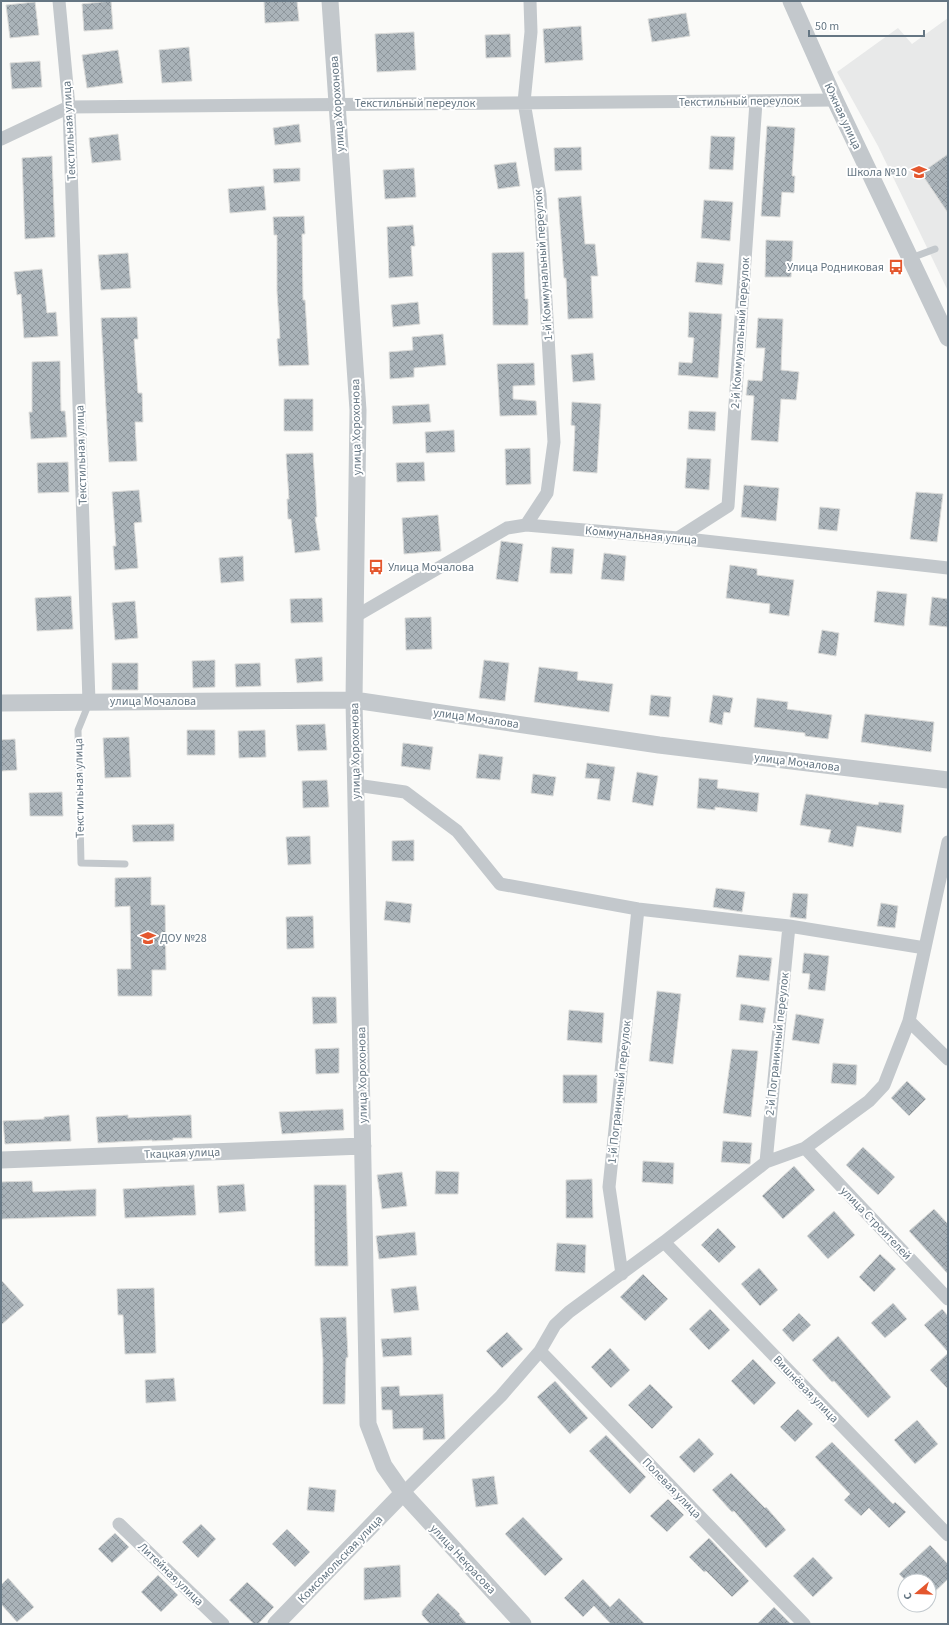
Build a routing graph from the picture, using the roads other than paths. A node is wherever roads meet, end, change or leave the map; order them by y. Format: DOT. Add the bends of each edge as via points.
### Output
graph roads {
  1 [pos="59,1"];
  2 [pos="330,1"];
  3 [pos="530,1"];
  4 [pos="791,1"];
  5 [pos="835,100"];
  6 [pos="524,102"];
  7 [pos="756,102"];
  8 [pos="337,104"];
  9 [pos="69,107"];
  10 [pos="1,139"];
  11 [pos="935,249"];
  12 [pos="911,258"];
  13 [pos="948,338"];
  14 [pos="526,525"];
  15 [pos="678,538"];
  16 [pos="948,568"];
  17 [pos="356,616"];
  18 [pos="354,700"];
  19 [pos="89,702"];
  20 [pos="1,703"];
  21 [pos="948,780"];
  22 [pos="356,785"];
  23 [pos="948,842"];
  24 [pos="125,864"];
  25 [pos="638,909"];
  26 [pos="789,926"];
  27 [pos="925,948"];
  28 [pos="909,1021"];
  29 [pos="948,1059"];
  30 [pos="363,1146"];
  31 [pos="804,1148"];
  32 [pos="1,1160"];
  33 [pos="766,1162"];
  34 [pos="664,1242"];
  35 [pos="622,1274"];
  36 [pos="948,1298"];
  37 [pos="540,1351"];
  38 [pos="403,1493"];
  39 [pos="119,1524"];
  40 [pos="948,1535"];
  41 [pos="223,1624"];
  42 [pos="276,1624"];
  43 [pos="523,1624"];
  44 [pos="804,1624"];
  1 -- 9 [label="street, Текстильная улица"];
  2 -- 8 [label="street, улица Хорохонова"];
  3 -- 6 [label="street, 1-й Коммунальный переулок" via="531,32"];
  4 -- 5 [label="street, Южная улица"];
  5 -- 7 [label="street, Текстильный переулок"];
  5 -- 12 [label="street, Южная улица"];
  6 -- 7 [label="street, Текстильный переулок"];
  6 -- 8 [label="street, Текстильный переулок"];
  6 -- 14 [label="street, 1-й Коммунальный переулок" via="540,195 554,442 547,493"];
  7 -- 15 [label="street, 2-й Коммунальный переулок" via="728,506"];
  8 -- 9 [label="street, Текстильный переулок"];
  8 -- 17 [label="street, улица Хорохонова" via="358,410"];
  9 -- 10 [label="street, Текстильный переулок"];
  9 -- 19 [label="street, Текстильная улица"];
  11 -- 12 [label="lane"];
  12 -- 13 [label="street, Южная улица"];
  14 -- 15 [label="street, Коммунальная улица"];
  14 -- 17 [label="street, Коммунальная улица" via="507,528"];
  15 -- 16 [label="street, Коммунальная улица"];
  17 -- 18 [label="street, улица Хорохонова"];
  18 -- 19 [label="street, улица Мочалова"];
  18 -- 21 [label="street, улица Мочалова" via="660,745"];
  18 -- 22 [label="street, улица Хорохонова"];
  19 -- 20 [label="street, улица Мочалова"];
  19 -- 24 [label="lane, Текстильная улица" via="78,730 81,863"];
  22 -- 25 [label="street" via="405,792 457,831 500,884"];
  22 -- 30 [label="street, улица Хорохонова"];
  23 -- 27 [label="street"];
  25 -- 26 [label="street"];
  25 -- 35 [label="street, 1-й Пограничный переулок" via="610,1187"];
  26 -- 27 [label="street"];
  26 -- 33 [label="street, 2-й Пограничный переулок"];
  27 -- 28 [label="street"];
  28 -- 29 [label="street"];
  28 -- 31 [label="street" via="884,1084 869,1101"];
  30 -- 32 [label="street, Ткацкая улица"];
  30 -- 38 [label="street, улица Хорохонова" via="368,1424 384,1466"];
  31 -- 33 [label="street"];
  31 -- 36 [label="street, улица Строителей"];
  33 -- 34 [label="street"];
  34 -- 35 [label="street"];
  34 -- 40 [label="street, Вишнёвая улица"];
  35 -- 37 [label="street" via="555,1325"];
  37 -- 38 [label="street" via="502,1396"];
  37 -- 44 [label="street, Полевая улица"];
  38 -- 42 [label="street, Комсомольская улица"];
  38 -- 43 [label="street, улица Некрасова"];
  39 -- 41 [label="street, Литейная улица"];
}
